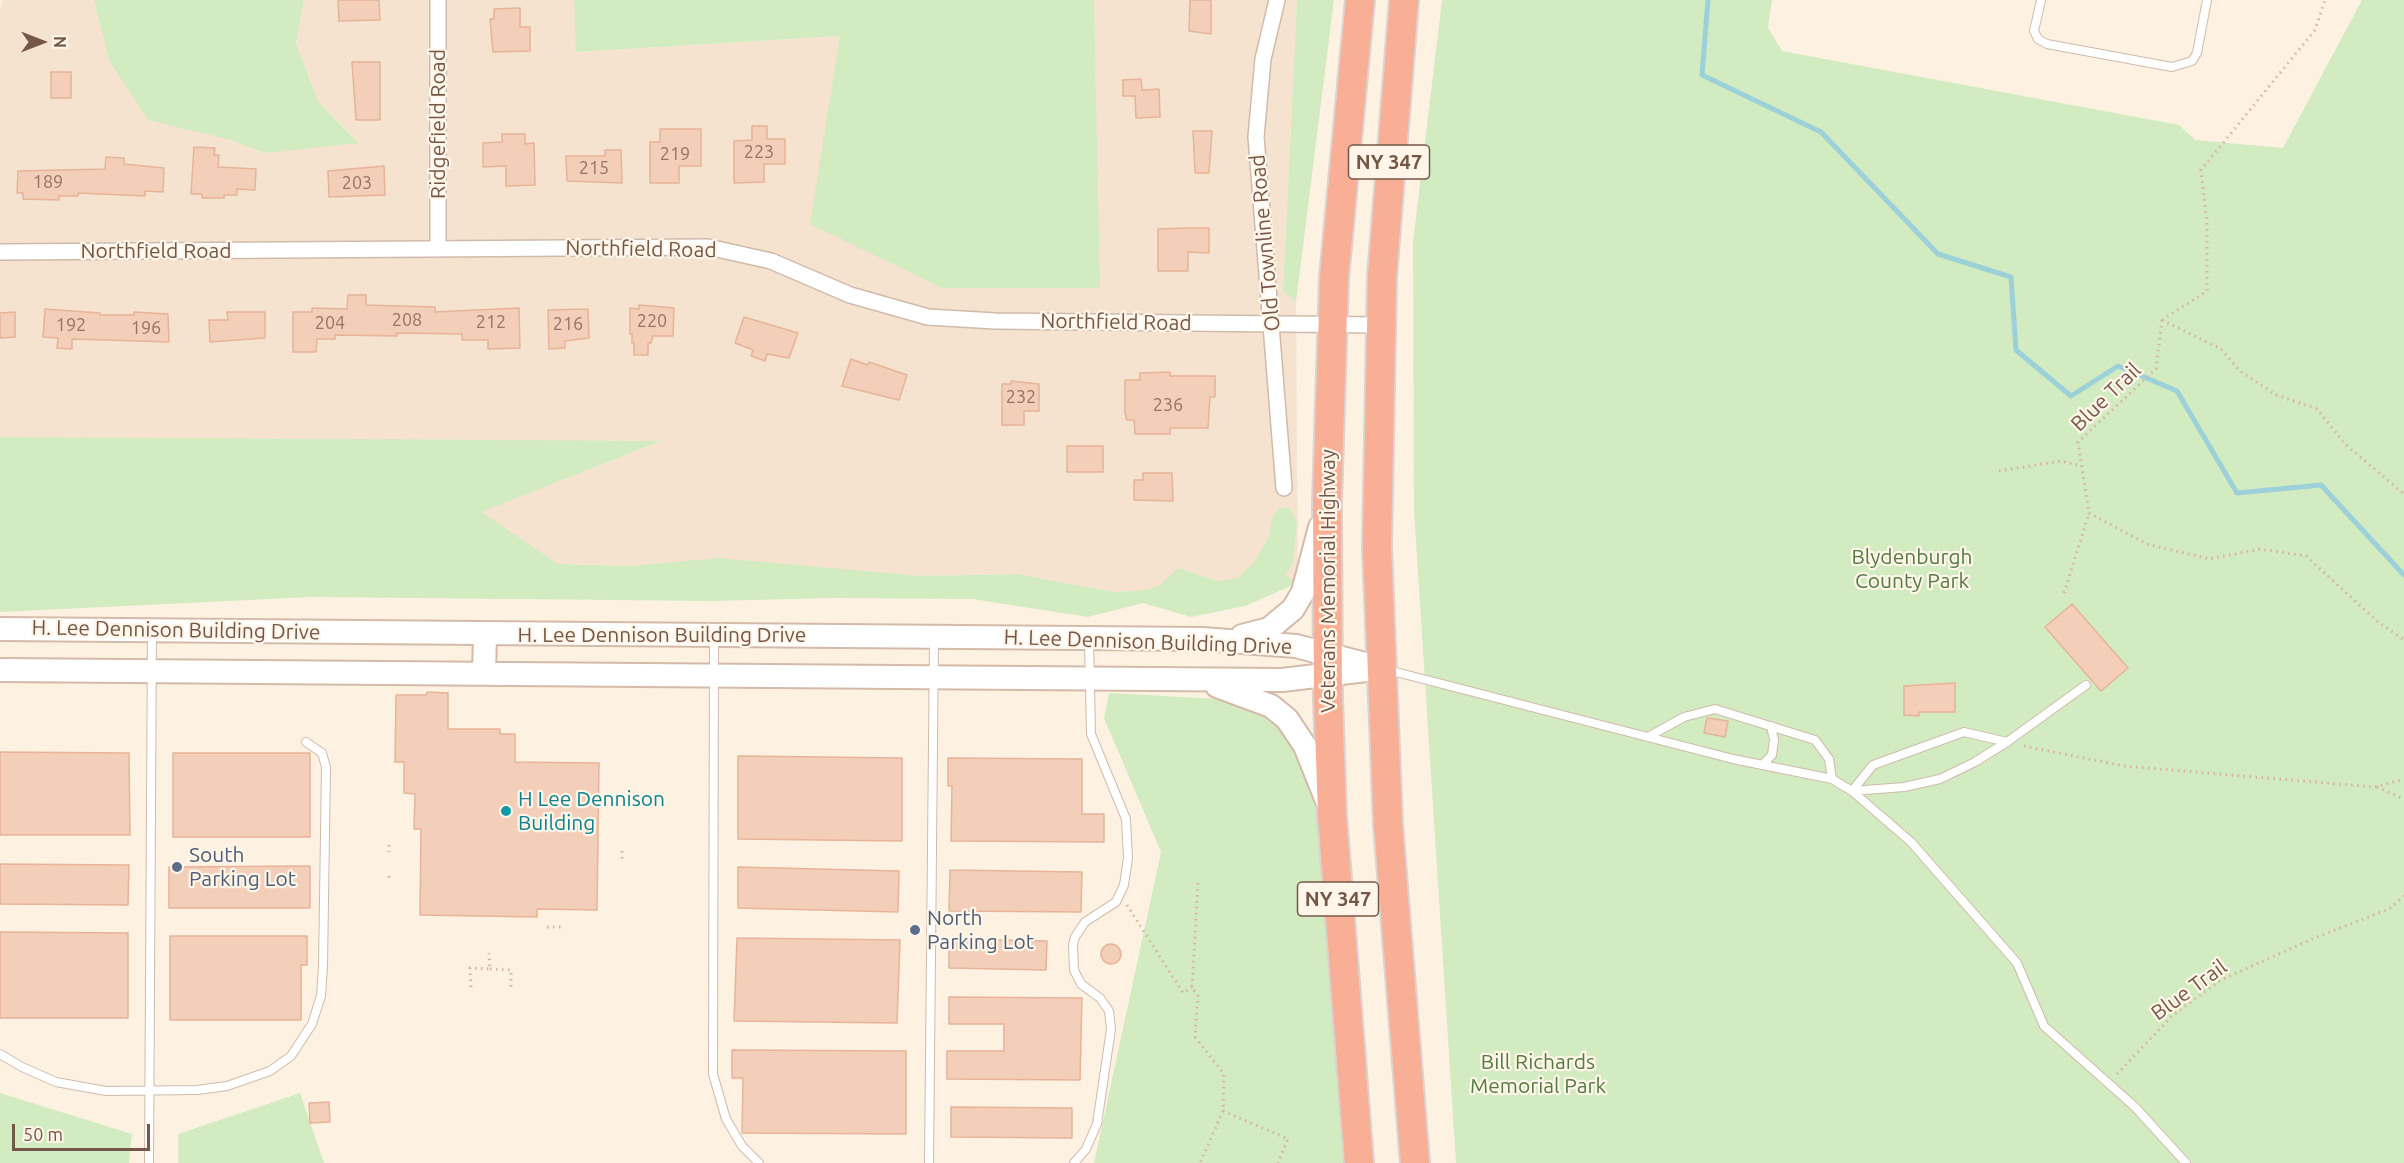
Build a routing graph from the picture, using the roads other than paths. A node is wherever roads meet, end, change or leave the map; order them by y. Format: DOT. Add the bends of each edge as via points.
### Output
graph roads {
  1 [pos="438,0"];
  2 [pos="1277,0"];
  3 [pos="1360,0"];
  4 [pos="1404,0"];
  5 [pos="2041,0"];
  6 [pos="2207,0"];
  7 [pos="438,248"];
  8 [pos="0,252"];
  9 [pos="1272,323"];
  10 [pos="1332,324"];
  11 [pos="1380,325"];
  12 [pos="1284,488"];
  13 [pos="1327,502"];
  14 [pos="0,629"];
  15 [pos="152,630"];
  16 [pos="485,634"];
  17 [pos="714,635"];
  18 [pos="934,637"];
  19 [pos="1089,638"];
  20 [pos="1202,639"];
  21 [pos="1328,665"];
  22 [pos="1380,668"];
  23 [pos="0,670"];
  24 [pos="152,670"];
  25 [pos="484,674"];
  26 [pos="714,676"];
  27 [pos="933,678"];
  28 [pos="1089,678"];
  29 [pos="1201,680"];
  30 [pos="2086,685"];
  31 [pos="1770,726"];
  32 [pos="1648,737"];
  33 [pos="306,742"];
  34 [pos="2007,742"];
  35 [pos="1762,765"];
  36 [pos="1832,779"];
  37 [pos="1852,791"];
  38 [pos="1332,815"];
  39 [pos="0,1054"];
  40 [pos="149,1091"];
  41 [pos="149,1163"];
  42 [pos="759,1163"];
  43 [pos="929,1163"];
  44 [pos="1074,1163"];
  45 [pos="1359,1163"];
  46 [pos="1415,1163"];
  47 [pos="2186,1163"];
  1 -- 7 [label="street, Ridgefield Road"];
  2 -- 9 [label="street, Old Townline Road" via="1263,59 1257,137"];
  3 -- 10 [label="highway, Veterans Memorial Highway / NY 347" via="1337,228"];
  4 -- 11 [label="highway, NY 347"];
  5 -- 6 [label="lane" via="2034,31 2047,44 2172,68 2184,65 2197,53"];
  7 -- 8 [label="street, Northfield Road"];
  7 -- 9 [label="street, Northfield Road" via="708,247 771,261 850,294 928,317"];
  9 -- 10 [label="street, Northfield Road"];
  9 -- 12 [label="street, Old Townline Road"];
  10 -- 11 [label="street, Northfield Road"];
  10 -- 13 [label="highway, Veterans Memorial Highway / NY 347"];
  11 -- 22 [label="highway, NY 347"];
  13 -- 20 [label="street" via="1303,592 1286,617 1255,634"];
  13 -- 21 [label="highway, Veterans Memorial Highway / NY 347"];
  14 -- 15 [label="street, H. Lee Dennison Building Drive"];
  15 -- 16 [label="street, H. Lee Dennison Building Drive"];
  15 -- 24 [label="lane"];
  16 -- 17 [label="street, H. Lee Dennison Building Drive"];
  16 -- 25 [label="street"];
  17 -- 18 [label="street, H. Lee Dennison Building Drive"];
  17 -- 26 [label="lane"];
  18 -- 19 [label="street, H. Lee Dennison Building Drive"];
  18 -- 27 [label="lane"];
  19 -- 20 [label="street, H. Lee Dennison Building Drive"];
  19 -- 28 [label="lane"];
  20 -- 21 [label="street, H. Lee Dennison Building Drive" via="1296,646"];
  21 -- 22 [label="street, H. Lee Dennison Building Drive"];
  21 -- 29 [label="street, H. Lee Dennison Building Drive" via="1294,680"];
  21 -- 38 [label="highway, Veterans Memorial Highway / NY 347"];
  22 -- 32 [label="lane"];
  22 -- 46 [label="highway, NY 347" via="1388,824"];
  23 -- 24 [label="street, H. Lee Dennison Building Drive"];
  24 -- 25 [label="street, H. Lee Dennison Building Drive"];
  24 -- 40 [label="lane"];
  25 -- 26 [label="street, H. Lee Dennison Building Drive"];
  26 -- 27 [label="street, H. Lee Dennison Building Drive"];
  26 -- 42 [label="lane" via="713,1074 726,1119 742,1146"];
  27 -- 28 [label="street, H. Lee Dennison Building Drive"];
  27 -- 43 [label="lane"];
  28 -- 29 [label="street, H. Lee Dennison Building Drive"];
  28 -- 44 [label="lane" via="1091,734 1123,810 1128,858 1121,895 1109,908 1085,922 1073,945 1074,970 1081,984 1100,998 1109,1011 1112,1029 1097,1124 1086,1149"];
  29 -- 38 [label="street" via="1260,701 1287,719 1305,746"];
  30 -- 34 [label="lane"];
  31 -- 32 [label="lane" via="1715,708 1684,717"];
  31 -- 35 [label="lane" via="1774,740 1772,755"];
  31 -- 36 [label="lane" via="1815,740 1829,759"];
  32 -- 35 [label="lane"];
  33 -- 40 [label="lane" via="322,753 326,776 323,966 321,996 312,1024 291,1056 256,1078 212,1089"];
  34 -- 37 [label="lane" via="1940,779 1904,788"];
  34 -- 37 [label="lane" via="1964,732 1873,765"];
  35 -- 36 [label="lane"];
  36 -- 37 [label="lane"];
  37 -- 47 [label="lane" via="1911,842 2017,963 2044,1026 2135,1107"];
  38 -- 45 [label="highway, Veterans Memorial Highway / NY 347"];
  39 -- 40 [label="lane" via="38,1075 73,1087"];
  40 -- 41 [label="lane"];
}
